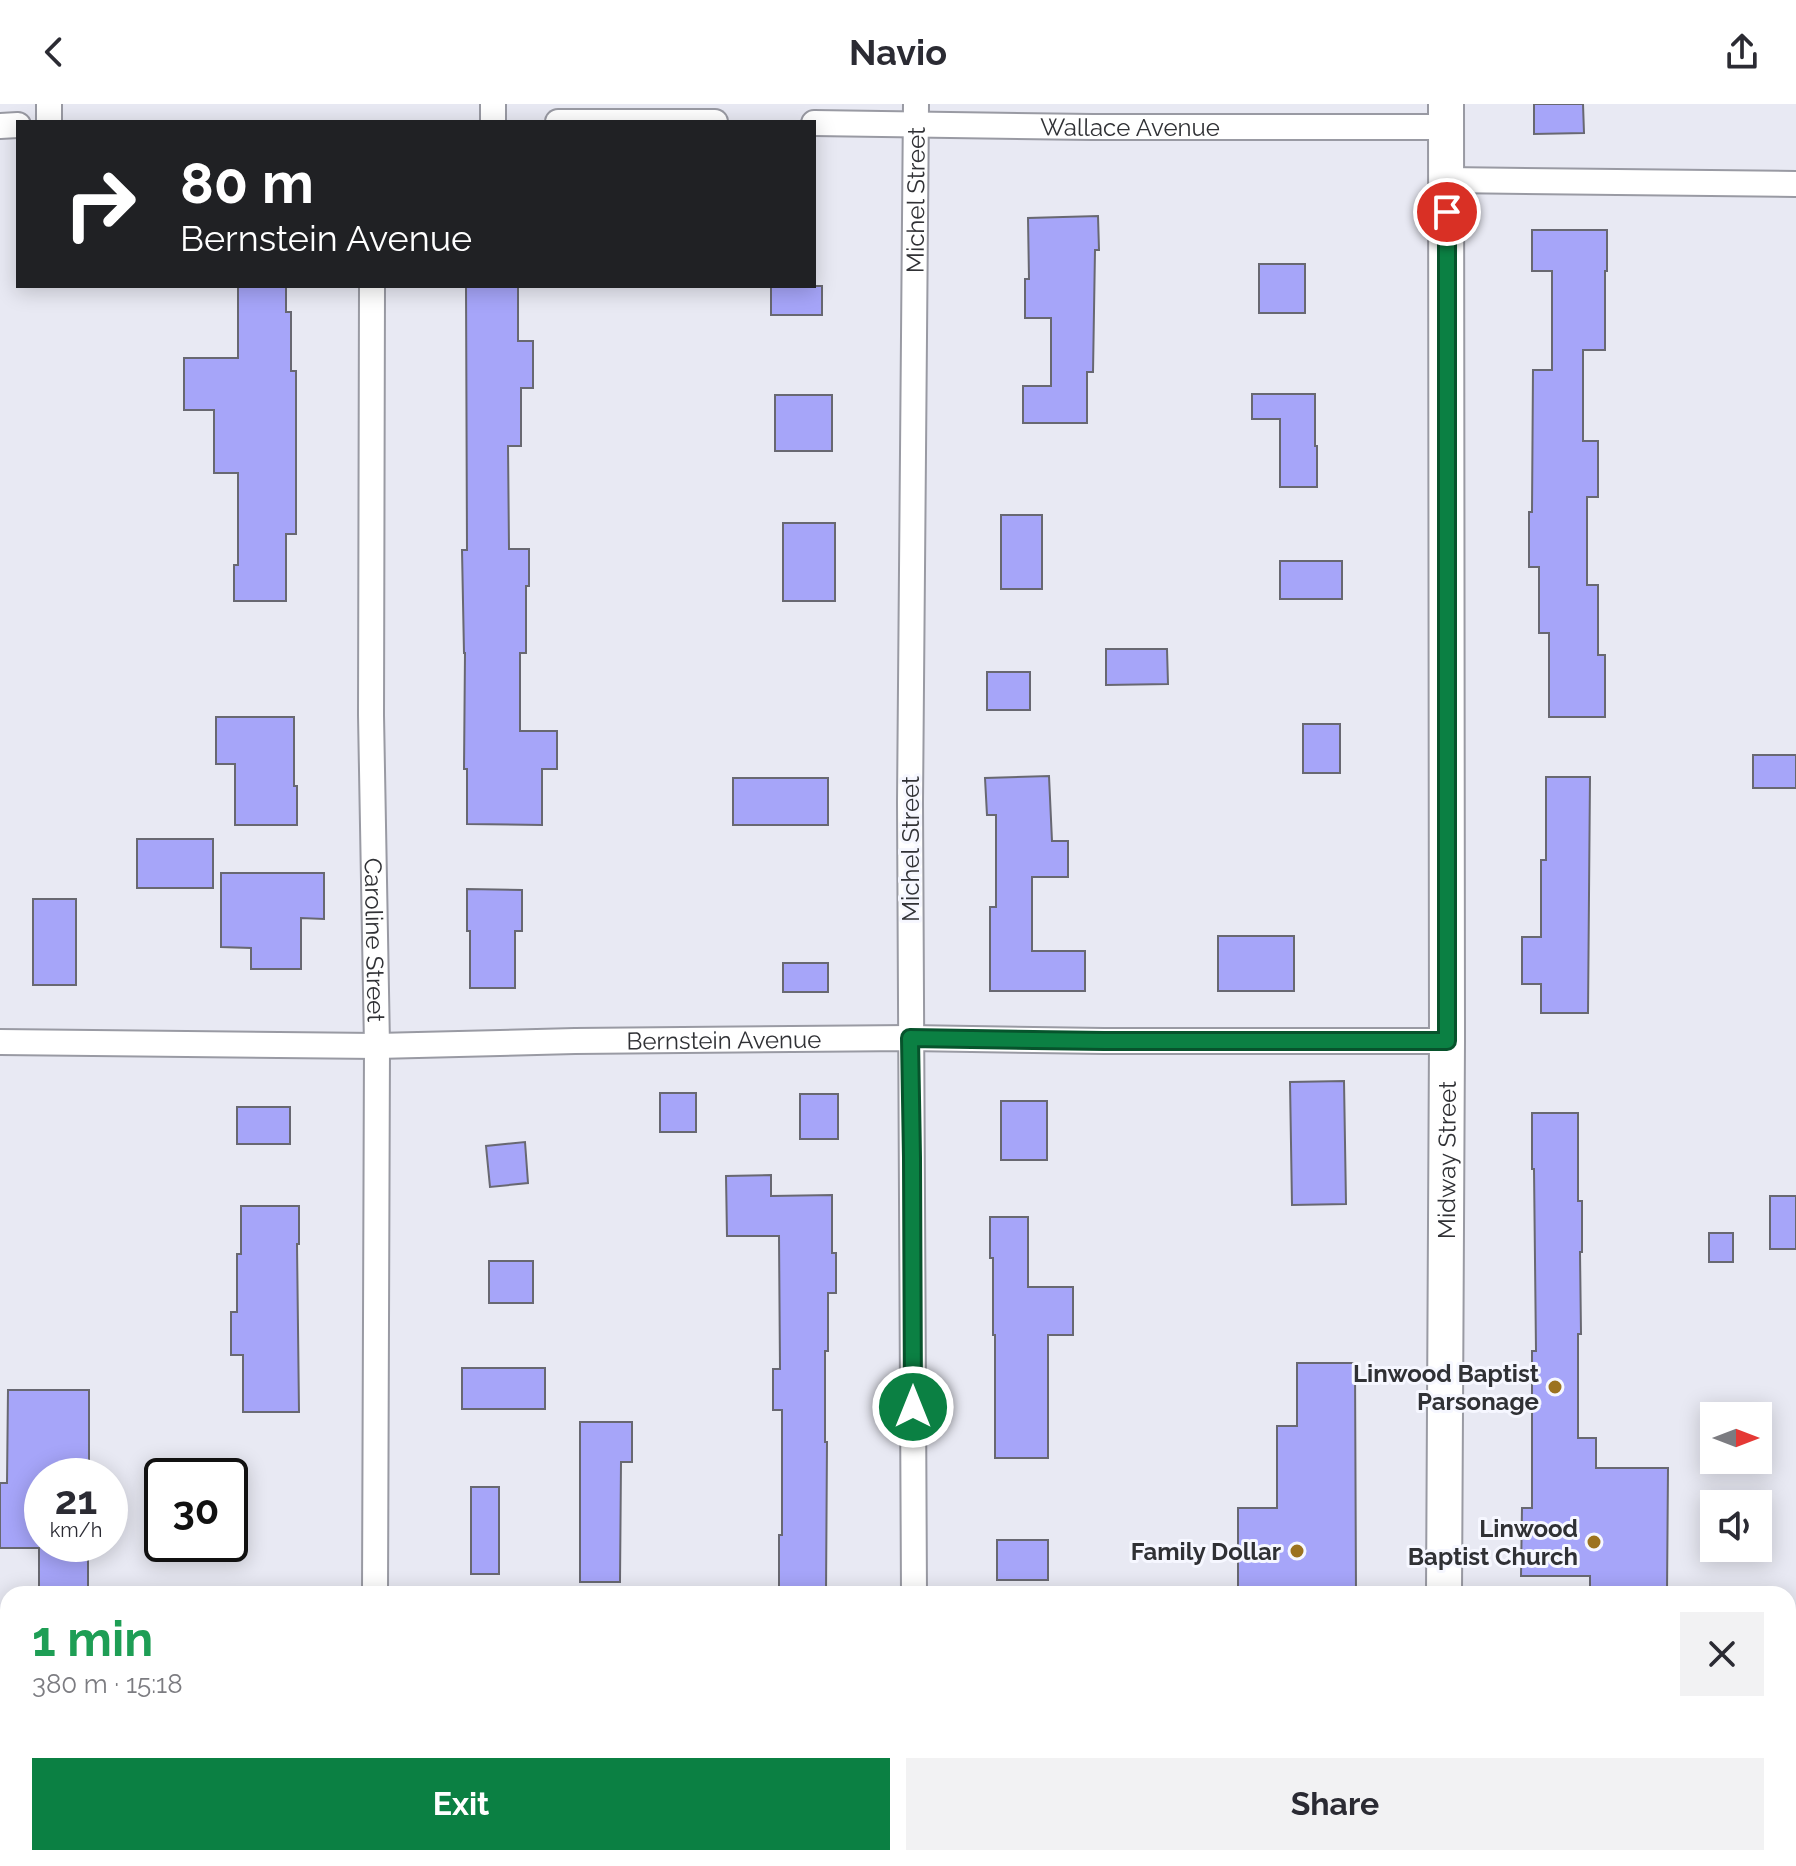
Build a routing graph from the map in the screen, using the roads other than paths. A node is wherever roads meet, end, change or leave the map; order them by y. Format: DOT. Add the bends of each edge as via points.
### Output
graph roads {
  1 [pos="915,114"];
  2 [pos="1446,116"];
  3 [pos="816,123"];
  4 [pos="1447,180"];
  5 [pos="1796,184"];
  6 [pos="372,288"];
  7 [pos="910,1038"];
  8 [pos="1447,1041"];
  9 [pos="0,1042"];
  10 [pos="377,1046"];
  11 [pos="375,1586"];
  12 [pos="914,1586"];
  13 [pos="1444,1586"];
  1 -- 2 [label="street, Wallace Avenue" via="1093,127"];
  1 -- 3 [label="street, Wallace Avenue"];
  1 -- 7 [label="street, Michel Street"];
  2 -- 4 [label="street, Midway Street"];
  4 -- 5 [label="street"];
  4 -- 8 [label="street, Midway Street"];
  6 -- 10 [label="street, Caroline Street"];
  7 -- 8 [label="street, Bernstein Avenue"];
  7 -- 10 [label="street, Bernstein Avenue"];
  7 -- 12 [label="street, Michel Street"];
  8 -- 13 [label="street, Midway Street"];
  9 -- 10 [label="street, Bernstein Avenue"];
  10 -- 11 [label="street, Caroline Street"];
}
